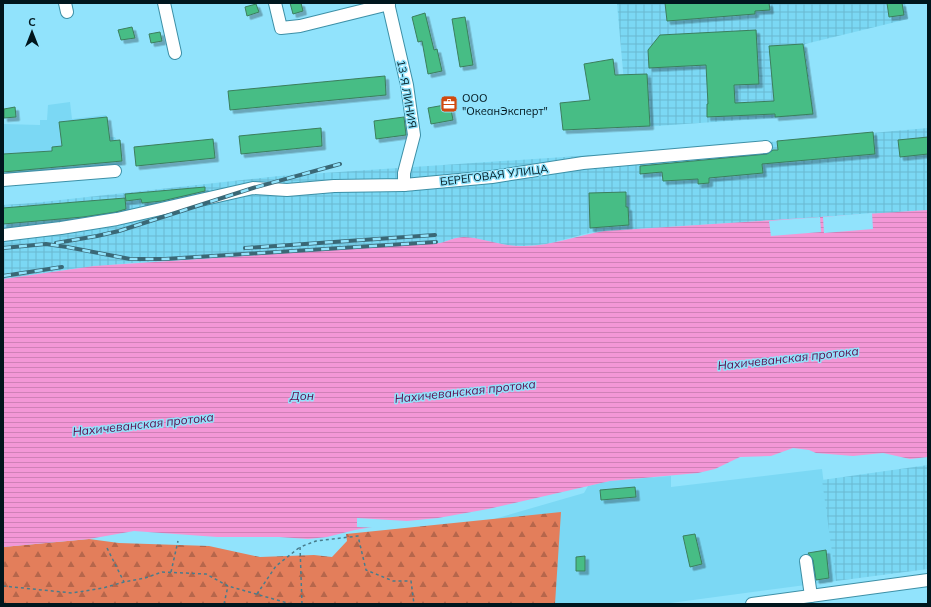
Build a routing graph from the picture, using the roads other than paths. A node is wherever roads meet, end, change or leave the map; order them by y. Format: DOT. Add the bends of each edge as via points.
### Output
graph roads {
  1 [pos="164,3"];
  2 [pos="275,3"];
  3 [pos="388,4"];
  4 [pos="175,53"];
  5 [pos="766,147"];
  6 [pos="115,171"];
  7 [pos="3,180"];
  8 [pos="404,185"];
  9 [pos="3,235"];
  10 [pos="806,560"];
  11 [pos="928,580"];
  12 [pos="811,596"];
  13 [pos="752,604"];
  1 -- 4 [label="street"];
  2 -- 3 [label="street" via="281,28 300,26"];
  3 -- 8 [label="street, 13-Я ЛИНИЯ" via="408,85 414,134 404,173"];
  5 -- 8 [label="street, БЕРЕГОВАЯ УЛИЦА" via="584,163 492,177"];
  6 -- 7 [label="street"];
  8 -- 9 [label="street, БЕРЕГОВАЯ УЛИЦА" via="287,190 253,188 117,219"];
  10 -- 12 [label="street"];
  11 -- 12 [label="street"];
  12 -- 13 [label="street"];
}
